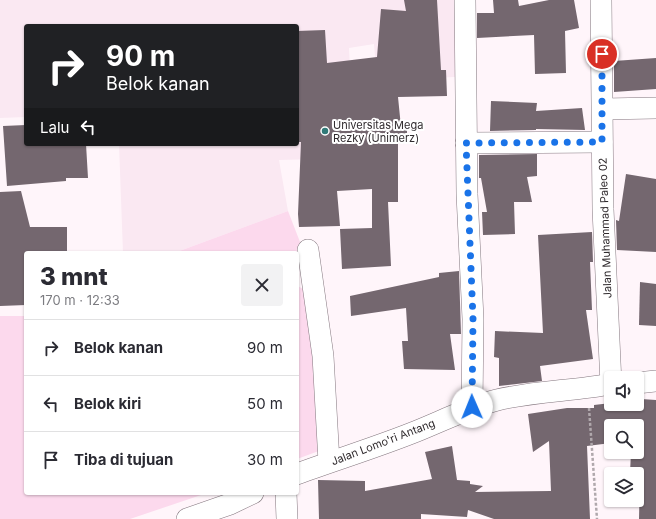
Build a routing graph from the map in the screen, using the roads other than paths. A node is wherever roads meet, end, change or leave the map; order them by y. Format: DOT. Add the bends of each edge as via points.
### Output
graph roads {
  1 [pos="465,0"];
  2 [pos="601,0"];
  3 [pos="656,108"];
  4 [pos="603,109"];
  5 [pos="602,142"];
  6 [pos="466,143"];
  7 [pos="308,250"];
  8 [pos="611,371"];
  9 [pos="656,381"];
  10 [pos="644,382"];
  11 [pos="604,386"];
  12 [pos="472,407"];
  13 [pos="329,462"];
  14 [pos="299,473"];
  15 [pos="248,495"];
  16 [pos="286,495"];
  17 [pos="187,519"];
  18 [pos="287,519"];
  1 -- 6 [label="street"];
  2 -- 4 [label="street, Jalan Muhammad Paleo 02"];
  3 -- 4 [label="street"];
  4 -- 5 [label="street, Jalan Muhammad Paleo 02"];
  5 -- 6 [label="street"];
  5 -- 8 [label="street, Jalan Muhammad Paleo 02"];
  6 -- 12 [label="street" via="473,319"];
  7 -- 13 [label="street" via="323,356"];
  9 -- 10 [label="street"];
  11 -- 12 [label="street, Jalan Lomo'ri Antang" via="539,393"];
  12 -- 13 [label="street, Jalan Lomo'ri Antang" via="412,433"];
  13 -- 14 [label="street, Jalan Lomo'ri Antang"];
  15 -- 17 [label="street"];
  16 -- 18 [label="street"];
}
